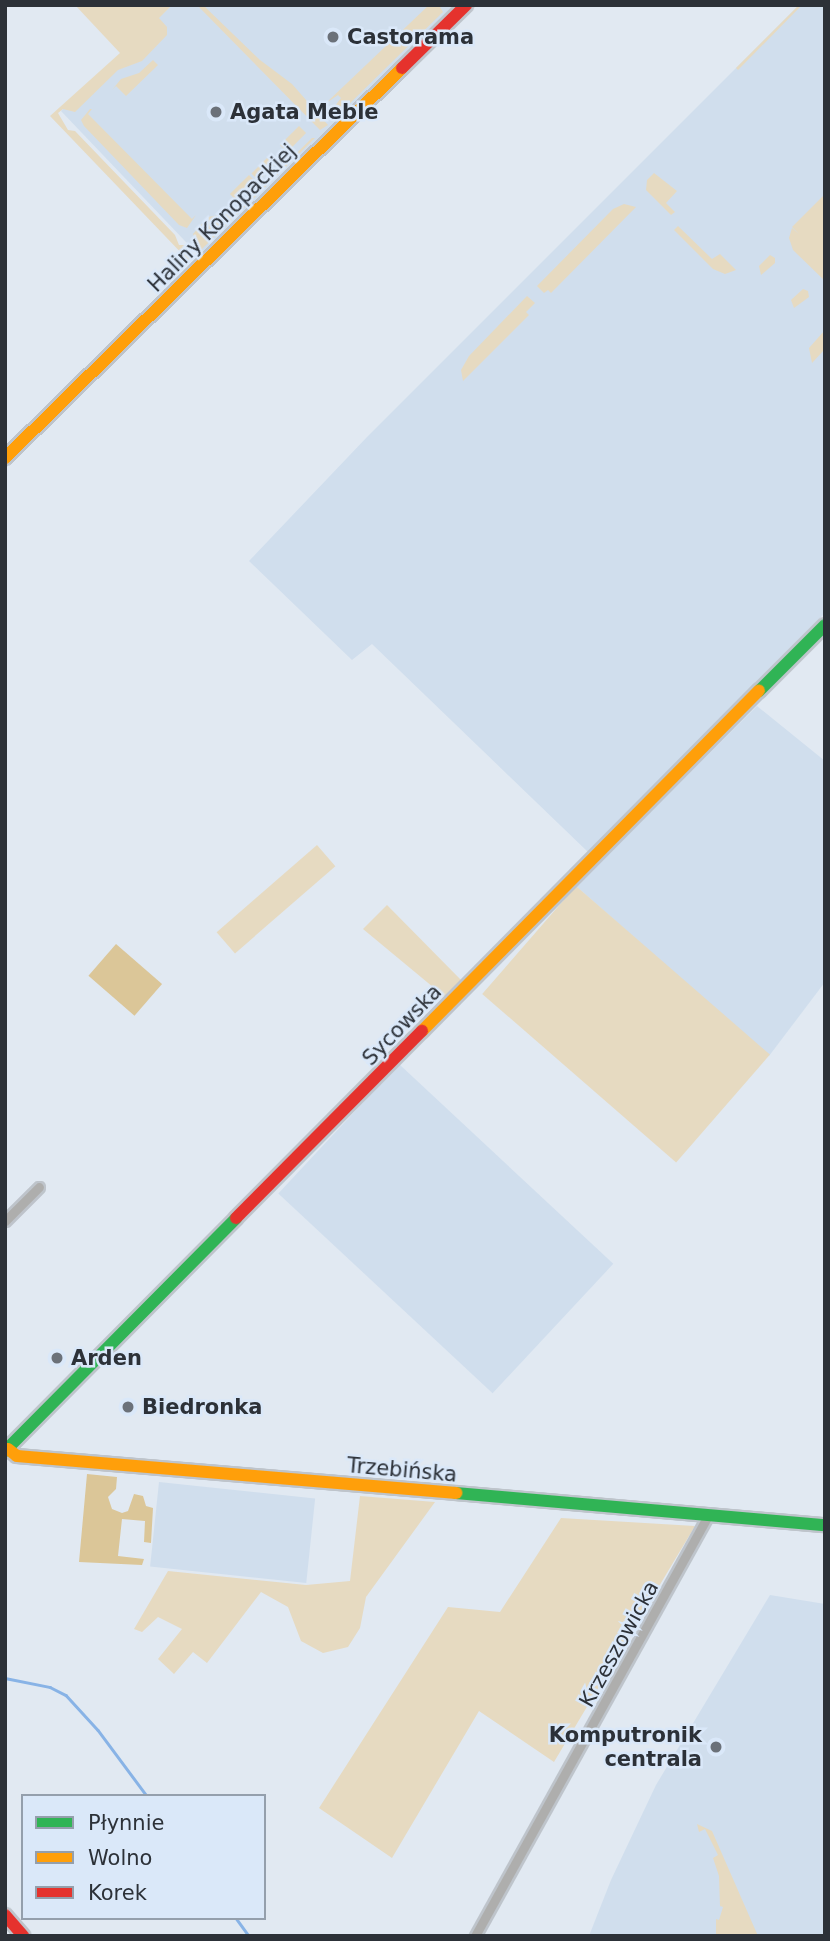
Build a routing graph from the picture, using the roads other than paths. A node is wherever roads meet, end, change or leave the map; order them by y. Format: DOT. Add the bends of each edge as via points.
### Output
graph roads {
  1 [pos="466,5"];
  2 [pos="5,458"];
  3 [pos="825,625"];
  4 [pos="39,1187"];
  5 [pos="5,1221"];
  6 [pos="6,1450"];
  7 [pos="708,1516"];
  8 [pos="825,1524"];
  9 [pos="5,1915"];
  10 [pos="23,1936"];
  11 [pos="475,1936"];
  1 -- 2 [label="street, Haliny Konopackiej"];
  3 -- 6 [label="street, Sycowska"];
  4 -- 5 [label="street"];
  6 -- 7 [label="street, Trzebińska" via="17,1456"];
  7 -- 8 [label="street, Trzebińska"];
  7 -- 11 [label="street, Krzeszowicka"];
  9 -- 10 [label="street"];
}
